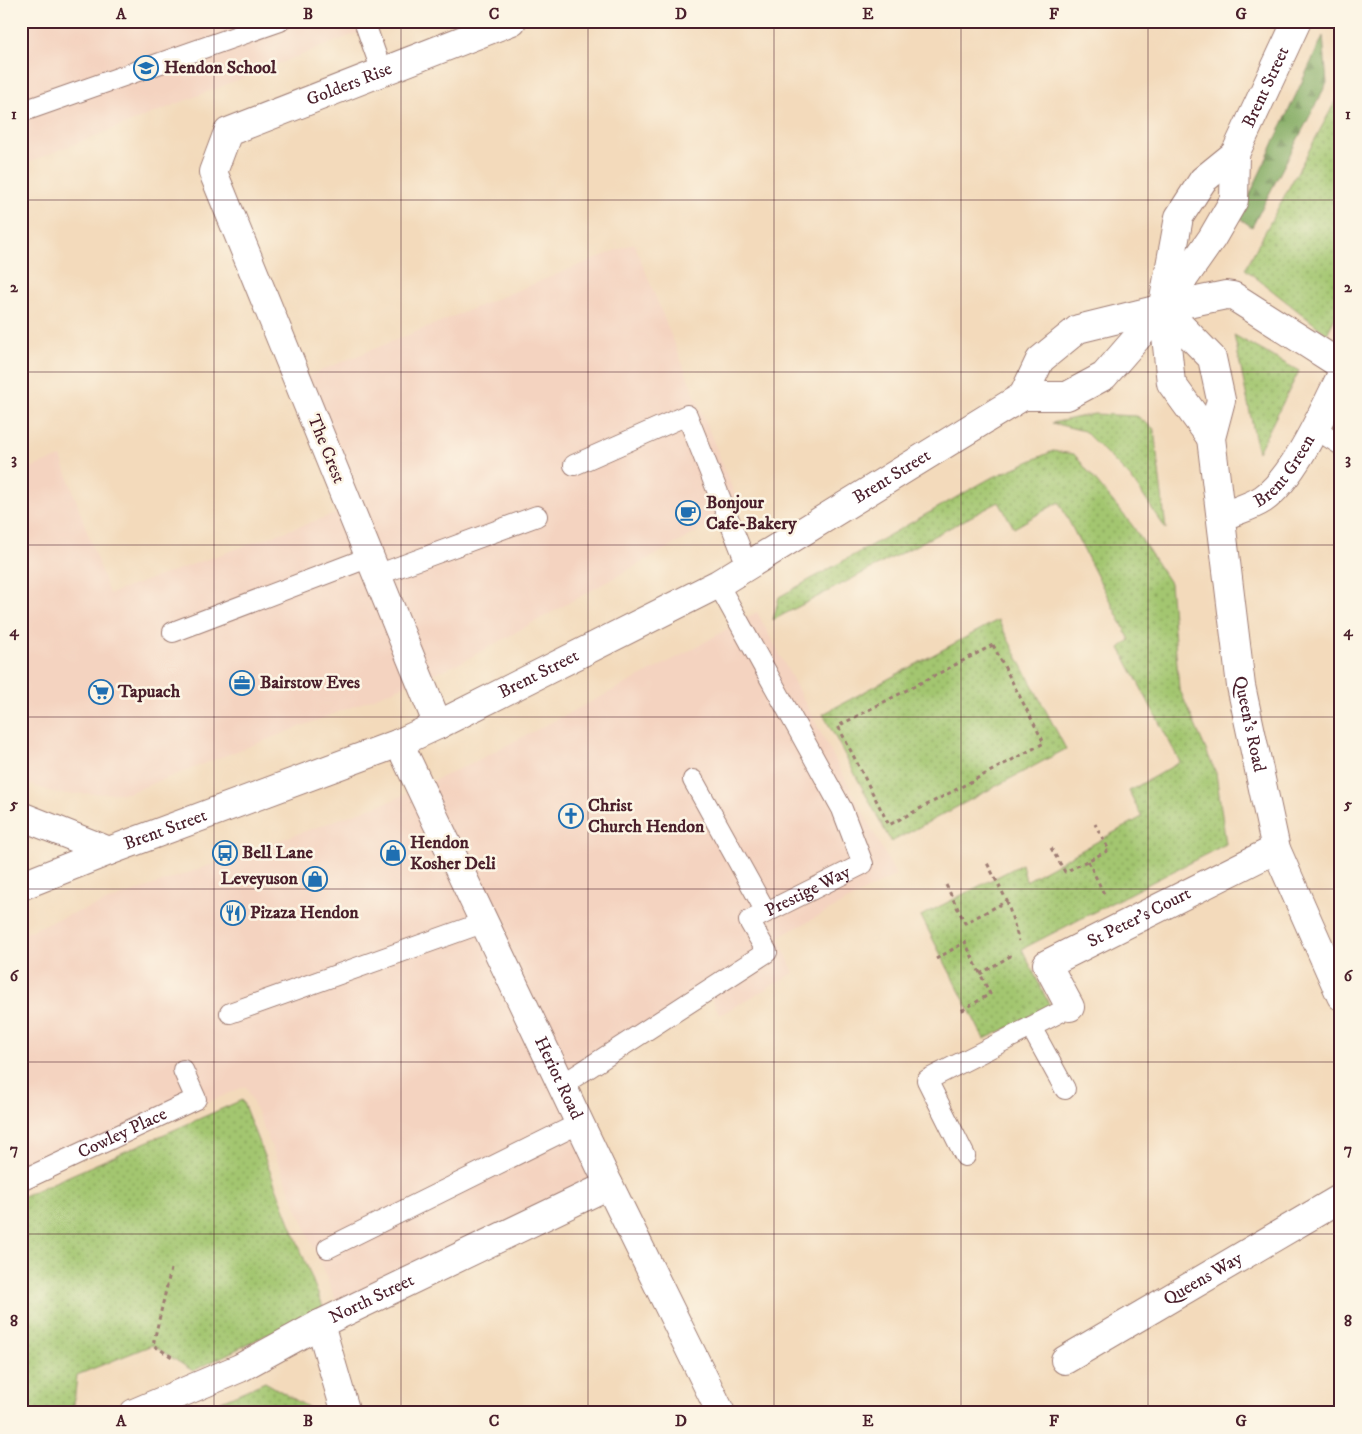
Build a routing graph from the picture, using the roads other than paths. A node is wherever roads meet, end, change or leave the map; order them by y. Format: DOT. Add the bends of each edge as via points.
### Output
graph roads {
  1 [pos="280,21"];
  2 [pos="364,21"];
  3 [pos="512,21"];
  4 [pos="1297,21"];
  5 [pos="382,72"];
  6 [pos="21,112"];
  7 [pos="1235,154"];
  8 [pos="213,172"];
  9 [pos="1162,308"];
  10 [pos="1339,380"];
  11 [pos="1023,396"];
  12 [pos="1314,428"];
  13 [pos="1211,438"];
  14 [pos="1341,445"];
  15 [pos="574,465"];
  16 [pos="537,516"];
  17 [pos="1221,517"];
  18 [pos="747,565"];
  19 [pos="374,566"];
  20 [pos="718,584"];
  21 [pos="173,632"];
  22 [pos="438,725"];
  23 [pos="399,743"];
  24 [pos="693,780"];
  25 [pos="21,816"];
  26 [pos="1276,849"];
  27 [pos="109,851"];
  28 [pos="21,886"];
  29 [pos="766,912"];
  30 [pos="485,922"];
  31 [pos="1341,996"];
  32 [pos="1070,1007"];
  33 [pos="230,1013"];
  34 [pos="1031,1027"];
  35 [pos="183,1070"];
  36 [pos="562,1086"];
  37 [pos="1065,1089"];
  38 [pos="580,1123"];
  39 [pos="965,1156"];
  40 [pos="21,1182"];
  41 [pos="609,1185"];
  42 [pos="1341,1198"];
  43 [pos="328,1248"];
  44 [pos="320,1324"];
  45 [pos="1065,1360"];
  46 [pos="134,1413"];
  47 [pos="346,1413"];
  48 [pos="721,1413"];
  1 -- 6 [label="lane"];
  2 -- 5 [label="lane"];
  3 -- 5 [label="street, Golders Rise"];
  4 -- 7 [label="street, Brent Street"];
  5 -- 8 [label="street, Golders Rise" via="228,132"];
  7 -- 9 [label="street, Brent Street" via="1234,200 1212,238"];
  7 -- 9 [label="street, Brent Street" via="1203,180 1179,217"];
  8 -- 19 [label="street, The Crest"];
  9 -- 10 [label="street" via="1233,296"];
  9 -- 11 [label="street, Brent Street" via="1104,376 1067,396"];
  9 -- 11 [label="street" via="1078,329 1040,360"];
  9 -- 13 [label="street, Queen's Road" via="1171,383"];
  9 -- 13 [label="street, Queen's Road" via="1212,358 1221,400"];
  10 -- 12 [label="street, Brent Green"];
  11 -- 18 [label="street, Brent Street"];
  12 -- 14 [label="lane"];
  12 -- 17 [label="street, Brent Green" via="1279,485 1263,499"];
  13 -- 17 [label="street, Queen's Road"];
  15 -- 18 [label="lane" via="687,415"];
  16 -- 19 [label="lane"];
  17 -- 26 [label="street, Queen's Road" via="1241,686"];
  18 -- 20 [label="street, Brent Street"];
  19 -- 21 [label="lane"];
  19 -- 22 [label="street, The Crest"];
  20 -- 22 [label="street, Brent Street"];
  20 -- 29 [label="lane, Prestige Way" via="842,809 864,864"];
  22 -- 23 [label="street, Brent Street"];
  23 -- 27 [label="street, Brent Street"];
  23 -- 30 [label="street, Heriot Road"];
  24 -- 29 [label="lane"];
  25 -- 27 [label="street"];
  26 -- 31 [label="street, Queen's Road"];
  26 -- 32 [label="street, St Peter's Court" via="1046,964"];
  27 -- 28 [label="street, Brent Street"];
  29 -- 36 [label="lane, Prestige Way" via="748,921 767,952"];
  30 -- 33 [label="lane"];
  30 -- 36 [label="street, Heriot Road"];
  32 -- 34 [label="lane"];
  34 -- 37 [label="lane"];
  34 -- 39 [label="lane" via="927,1080"];
  35 -- 40 [label="lane, Cowley Place" via="196,1099"];
  36 -- 38 [label="street, Heriot Road"];
  38 -- 41 [label="street, Heriot Road"];
  38 -- 43 [label="lane"];
  41 -- 44 [label="street, North Street"];
  41 -- 48 [label="street, Heriot Road"];
  42 -- 45 [label="street, Queens Way"];
  44 -- 46 [label="street, North Street" via="240,1368"];
  44 -- 47 [label="street"];
}
